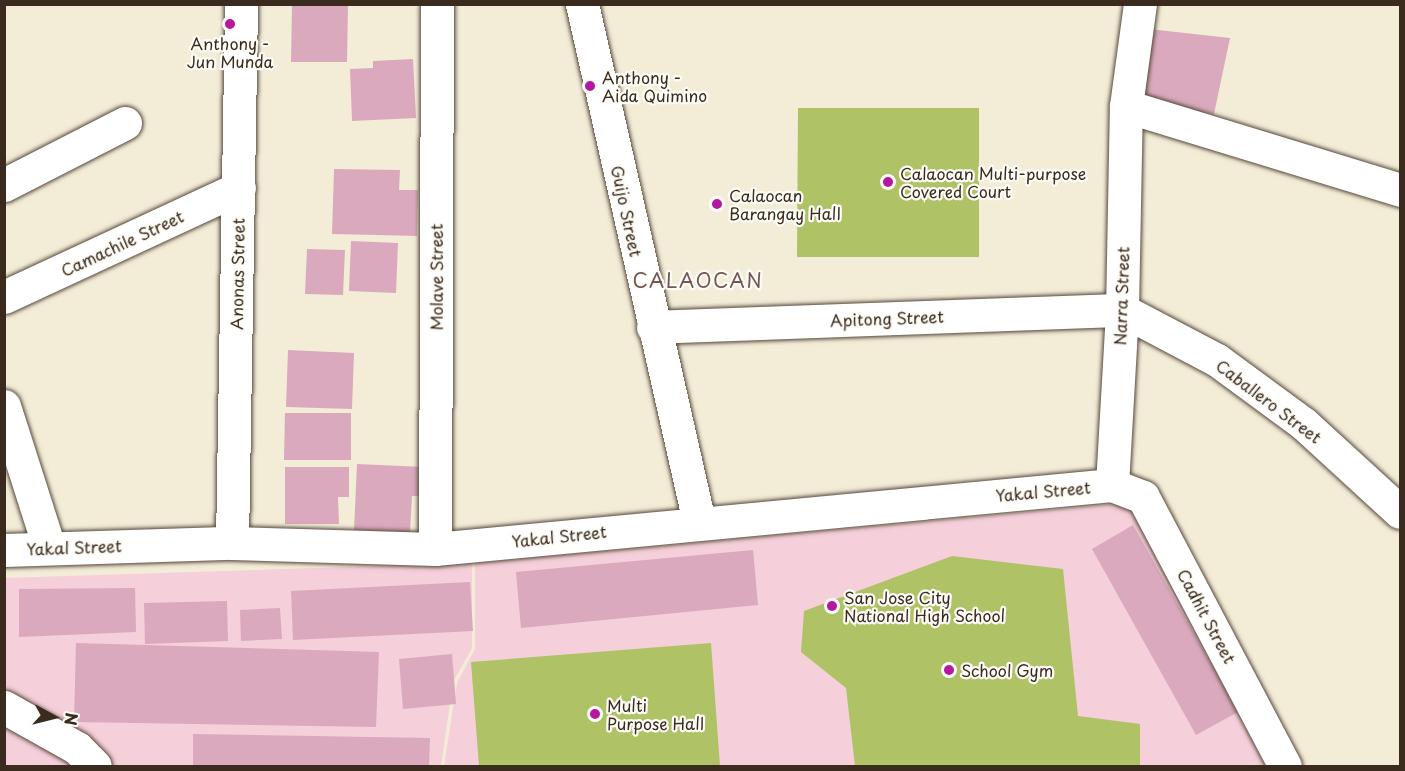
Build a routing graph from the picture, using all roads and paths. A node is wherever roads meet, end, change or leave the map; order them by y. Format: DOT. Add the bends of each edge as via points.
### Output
graph roads {
  1 [pos="241,4"];
  2 [pos="437,4"];
  3 [pos="582,4"];
  4 [pos="1140,4"];
  5 [pos="1126,106"];
  6 [pos="125,123"];
  7 [pos="4,185"];
  8 [pos="239,188"];
  9 [pos="1401,190"];
  10 [pos="4,297"];
  11 [pos="1122,310"];
  12 [pos="653,327"];
  13 [pos="4,406"];
  14 [pos="1112,485"];
  15 [pos="1401,512"];
  16 [pos="699,522"];
  17 [pos="232,543"];
  18 [pos="49,547"];
  19 [pos="435,549"];
  20 [pos="4,550"];
  21 [pos="4,706"];
  22 [pos="95,766"];
  23 [pos="1286,766"];
  1 -- 8 [label="street, Anonas Street"];
  2 -- 19 [label="street, Molave Street"];
  3 -- 12 [label="street, Guijo Street"];
  4 -- 5 [label="street, Narra Street"];
  5 -- 9 [label="street"];
  5 -- 11 [label="street, Narra Street"];
  6 -- 7 [label="street"];
  8 -- 10 [label="street, Camachile Street"];
  8 -- 17 [label="street, Anonas Street"];
  11 -- 12 [label="street, Apitong Street"];
  11 -- 14 [label="street, Narra Street"];
  11 -- 15 [label="street, Caballero Street" via="1217,360 1304,424"];
  12 -- 16 [label="street, Guijo Street"];
  13 -- 18 [label="street"];
  14 -- 16 [label="street, Yakal Street"];
  14 -- 23 [label="street, Cadhit Street" via="1143,496"];
  16 -- 19 [label="street, Yakal Street"];
  17 -- 18 [label="street, Yakal Street"];
  17 -- 19 [label="street, Yakal Street"];
  18 -- 20 [label="street, Yakal Street"];
  21 -- 22 [label="street" via="77,748"];
}
